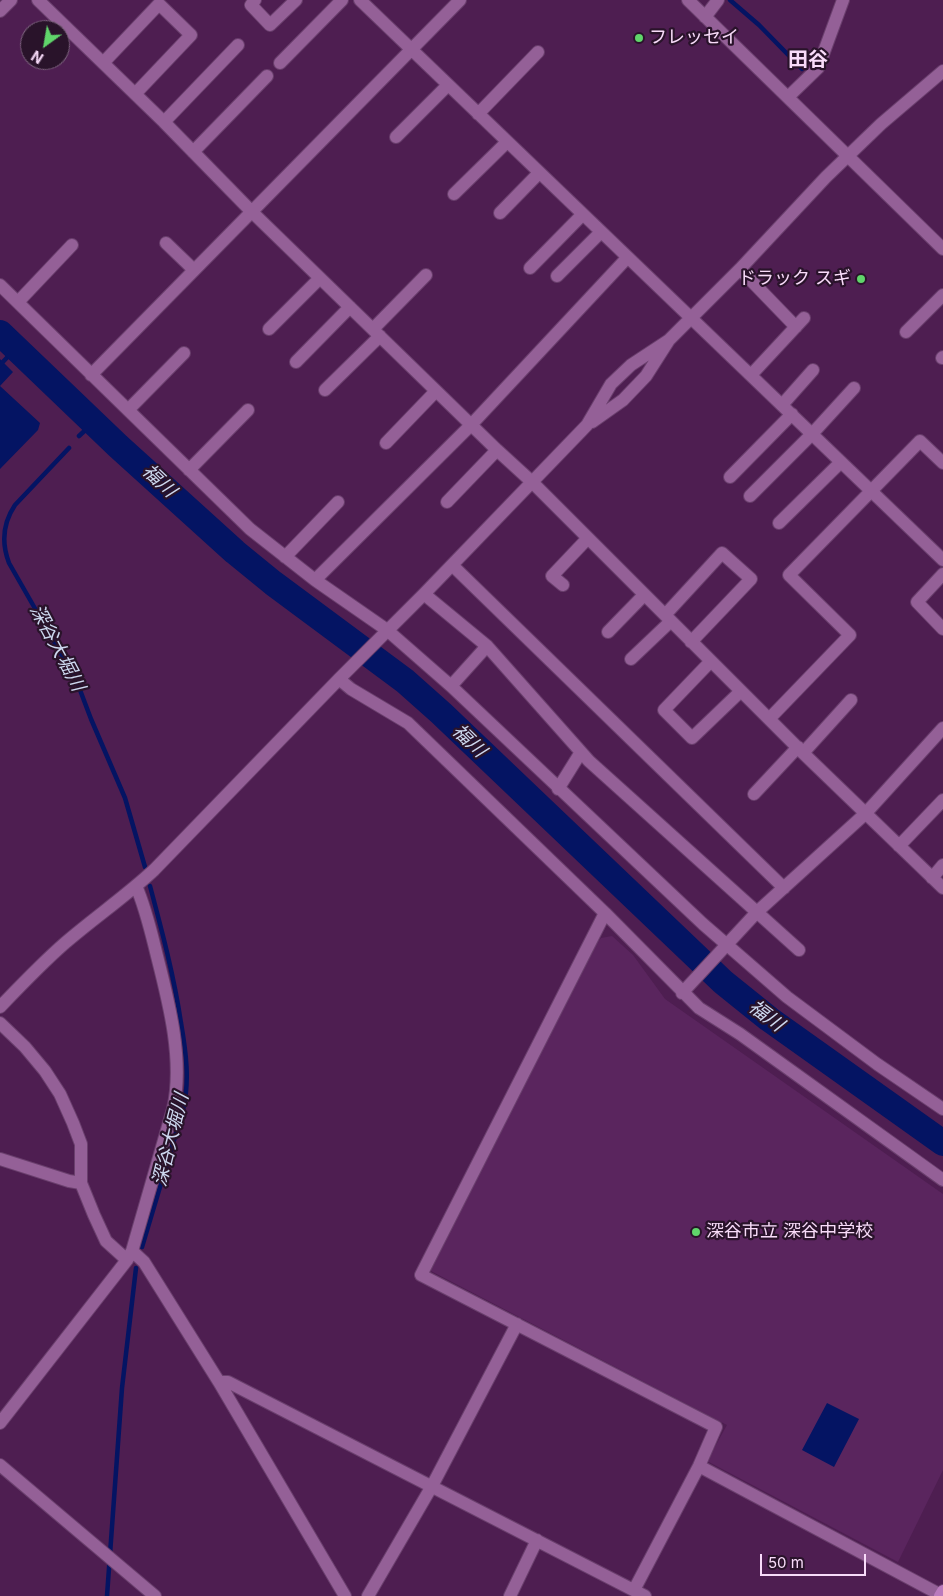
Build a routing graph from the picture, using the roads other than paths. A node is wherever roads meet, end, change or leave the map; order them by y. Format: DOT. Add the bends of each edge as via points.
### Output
graph roads {
  1 [pos="11,0"];
  2 [pos="38,0"];
  3 [pos="255,0"];
  4 [pos="296,0"];
  5 [pos="342,0"];
  6 [pos="360,0"];
  7 [pos="460,0"];
  8 [pos="688,0"];
  9 [pos="718,0"];
  10 [pos="843,0"];
  11 [pos="0,11"];
  12 [pos="705,17"];
  13 [pos="238,45"];
  14 [pos="411,50"];
  15 [pos="538,52"];
  16 [pos="103,63"];
  17 [pos="280,63"];
  18 [pos="943,72"];
  19 [pos="267,76"];
  20 [pos="448,85"];
  21 [pos="135,94"];
  22 [pos="788,97"];
  23 [pos="478,114"];
  24 [pos="164,122"];
  25 [pos="396,137"];
  26 [pos="507,142"];
  27 [pos="193,152"];
  28 [pos="847,156"];
  29 [pos="539,173"];
  30 [pos="454,194"];
  31 [pos="251,211"];
  32 [pos="500,213"];
  33 [pos="582,214"];
  34 [pos="601,232"];
  35 [pos="166,243"];
  36 [pos="72,245"];
  37 [pos="943,249"];
  38 [pos="628,258"];
  39 [pos="530,268"];
  40 [pos="740,269"];
  41 [pos="194,270"];
  42 [pos="426,275"];
  43 [pos="557,276"];
  44 [pos="320,278"];
  45 [pos="0,285"];
  46 [pos="943,295"];
  47 [pos="18,302"];
  48 [pos="350,307"];
  49 [pos="690,318"];
  50 [pos="269,329"];
  51 [pos="906,332"];
  52 [pos="376,333"];
  53 [pos="670,340"];
  54 [pos="184,353"];
  55 [pos="296,362"];
  56 [pos="813,370"];
  57 [pos="91,374"];
  58 [pos="751,375"];
  59 [pos="854,388"];
  60 [pos="325,390"];
  61 [pos="436,390"];
  62 [pos="787,409"];
  63 [pos="128,410"];
  64 [pos="248,410"];
  65 [pos="471,424"];
  66 [pos="587,425"];
  67 [pos="812,434"];
  68 [pos="386,443"];
  69 [pos="497,450"];
  70 [pos="841,462"];
  71 [pos="943,464"];
  72 [pos="189,470"];
  73 [pos="730,477"];
  74 [pos="532,482"];
  75 [pos="871,491"];
  76 [pos="750,496"];
  77 [pos="338,502"];
  78 [pos="447,502"];
  79 [pos="779,523"];
  80 [pos="588,538"];
  81 [pos="285,557"];
  82 [pos="943,560"];
  83 [pos="452,565"];
  84 [pos="943,574"];
  85 [pos="315,580"];
  86 [pos="563,585"];
  87 [pos="424,594"];
  88 [pos="644,595"];
  89 [pos="668,618"];
  90 [pos="943,629"];
  91 [pos="608,632"];
  92 [pos="385,633"];
  93 [pos="691,642"];
  94 [pos="487,646"];
  95 [pos="631,660"];
  96 [pos="711,661"];
  97 [pos="344,675"];
  98 [pos="451,686"];
  99 [pos="740,690"];
  100 [pos="851,700"];
  101 [pos="769,719"];
  102 [pos="943,728"];
  103 [pos="801,750"];
  104 [pos="580,752"];
  105 [pos="558,789"];
  106 [pos="754,794"];
  107 [pos="943,800"];
  108 [pos="865,814"];
  109 [pos="899,846"];
  110 [pos="943,865"];
  111 [pos="932,878"];
  112 [pos="136,886"];
  113 [pos="784,888"];
  114 [pos="943,888"];
  115 [pos="757,912"];
  116 [pos="605,913"];
  117 [pos="725,946"];
  118 [pos="800,950"];
  119 [pos="686,990"];
  120 [pos="0,1007"];
  121 [pos="0,1023"];
  122 [pos="943,1109"];
  123 [pos="0,1159"];
  124 [pos="943,1180"];
  125 [pos="81,1183"];
  126 [pos="130,1255"];
  127 [pos="517,1324"];
  128 [pos="219,1382"];
  129 [pos="0,1423"];
  130 [pos="0,1465"];
  131 [pos="698,1466"];
  132 [pos="432,1486"];
  133 [pos="537,1540"];
  134 [pos="640,1593"];
  135 [pos="941,1594"];
  136 [pos="155,1596"];
  137 [pos="345,1596"];
  138 [pos="368,1596"];
  139 [pos="510,1596"];
  1 -- 11 [label="street"];
  2 -- 16 [label="street"];
  3 -- 4 [label="street" via="250,5 270,25"];
  5 -- 17 [label="street"];
  6 -- 14 [label="street"];
  7 -- 14 [label="street"];
  8 -- 12 [label="street"];
  9 -- 12 [label="street"];
  10 -- 22 [label="street" via="818,68"];
  12 -- 22 [label="street"];
  13 -- 24 [label="street"];
  14 -- 20 [label="street"];
  14 -- 31 [label="street"];
  15 -- 23 [label="street"];
  16 -- 21 [label="street"];
  16 -- 21 [label="street" via="159,4 172,16 191,35"];
  18 -- 28 [label="street"];
  19 -- 27 [label="street"];
  20 -- 23 [label="street"];
  20 -- 25 [label="street"];
  21 -- 24 [label="street"];
  22 -- 28 [label="street"];
  23 -- 26 [label="street"];
  24 -- 27 [label="street"];
  26 -- 29 [label="street"];
  26 -- 30 [label="street"];
  27 -- 31 [label="street"];
  28 -- 37 [label="street"];
  28 -- 40 [label="street"];
  29 -- 32 [label="street"];
  29 -- 33 [label="street"];
  31 -- 41 [label="street"];
  31 -- 44 [label="street"];
  33 -- 34 [label="street"];
  33 -- 39 [label="street"];
  34 -- 38 [label="street"];
  34 -- 43 [label="street"];
  35 -- 41 [label="street"];
  36 -- 47 [label="street"];
  38 -- 49 [label="street"];
  38 -- 65 [label="street"];
  40 -- 49 [label="street"];
  40 -- 58 [label="street" via="800,323"];
  41 -- 57 [label="street"];
  42 -- 52 [label="street"];
  44 -- 48 [label="street"];
  44 -- 50 [label="street"];
  45 -- 47 [label="street"];
  46 -- 51 [label="street"];
  47 -- 57 [label="street"];
  48 -- 52 [label="street"];
  48 -- 55 [label="street"];
  49 -- 53 [label="street"];
  49 -- 58 [label="street"];
  52 -- 60 [label="street"];
  52 -- 61 [label="street"];
  53 -- 66 [label="street" via="652,369 623,400"];
  53 -- 66 [label="street" via="631,365 611,384"];
  54 -- 63 [label="street"];
  56 -- 62 [label="street"];
  57 -- 63 [label="street"];
  58 -- 62 [label="street"];
  59 -- 67 [label="street"];
  61 -- 65 [label="street"];
  61 -- 68 [label="street"];
  62 -- 67 [label="street"];
  62 -- 73 [label="street"];
  63 -- 72 [label="street"];
  64 -- 72 [label="street"];
  65 -- 69 [label="street"];
  65 -- 85 [label="street"];
  66 -- 74 [label="street"];
  67 -- 70 [label="street"];
  67 -- 76 [label="street"];
  69 -- 74 [label="street"];
  69 -- 78 [label="street"];
  70 -- 75 [label="street"];
  70 -- 79 [label="street"];
  71 -- 75 [label="street" via="920,441"];
  72 -- 81 [label="street" via="250,529"];
  74 -- 80 [label="street"];
  74 -- 83 [label="street"];
  75 -- 82 [label="street"];
  75 -- 101 [label="street" via="789,576 850,636"];
  77 -- 81 [label="street"];
  80 -- 86 [label="street" via="552,576"];
  80 -- 88 [label="street"];
  81 -- 85 [label="street"];
  83 -- 87 [label="street"];
  83 -- 113 [label="street"];
  84 -- 90 [label="street" via="917,602"];
  85 -- 92 [label="street"];
  87 -- 92 [label="street"];
  87 -- 94 [label="street"];
  88 -- 89 [label="street"];
  88 -- 91 [label="street"];
  89 -- 93 [label="street"];
  89 -- 93 [label="street" via="722,553 751,579"];
  89 -- 95 [label="street"];
  92 -- 97 [label="street"];
  92 -- 98 [label="street"];
  93 -- 96 [label="street"];
  94 -- 98 [label="street"];
  94 -- 104 [label="street"];
  96 -- 99 [label="street"];
  96 -- 99 [label="street" via="664,710 692,738"];
  97 -- 112 [label="street"];
  97 -- 116 [label="street" via="351,689 408,723"];
  98 -- 105 [label="street"];
  99 -- 101 [label="street"];
  100 -- 103 [label="street"];
  101 -- 103 [label="street"];
  102 -- 108 [label="street"];
  103 -- 106 [label="street"];
  103 -- 108 [label="street"];
  104 -- 105 [label="street"];
  104 -- 115 [label="street"];
  105 -- 117 [label="street"];
  107 -- 109 [label="street"];
  108 -- 109 [label="street"];
  108 -- 113 [label="street"];
  109 -- 111 [label="street"];
  110 -- 111 [label="street"];
  111 -- 114 [label="street"];
  112 -- 120 [label="street" via="65,943"];
  112 -- 126 [label="street" via="148,918 166,992 177,1066 177,1094"];
  113 -- 115 [label="street"];
  115 -- 117 [label="street"];
  115 -- 118 [label="street"];
  116 -- 119 [label="street"];
  116 -- 127 [label="street" via="421,1274"];
  117 -- 119 [label="street"];
  117 -- 122 [label="street" via="877,1064"];
  119 -- 124 [label="street" via="699,1008"];
  121 -- 125 [label="street" via="25,1047 60,1094 81,1144"];
  123 -- 125 [label="street"];
  125 -- 126 [label="street" via="106,1241 115,1251"];
  126 -- 128 [label="street" via="144,1262"];
  126 -- 129 [label="street"];
  127 -- 131 [label="street" via="716,1427"];
  127 -- 132 [label="street"];
  128 -- 132 [label="street" via="228,1382"];
  128 -- 137 [label="street"];
  130 -- 136 [label="street"];
  131 -- 134 [label="street"];
  131 -- 135 [label="street"];
  132 -- 133 [label="street"];
  132 -- 138 [label="street"];
  133 -- 134 [label="street"];
  133 -- 139 [label="street"];
}
